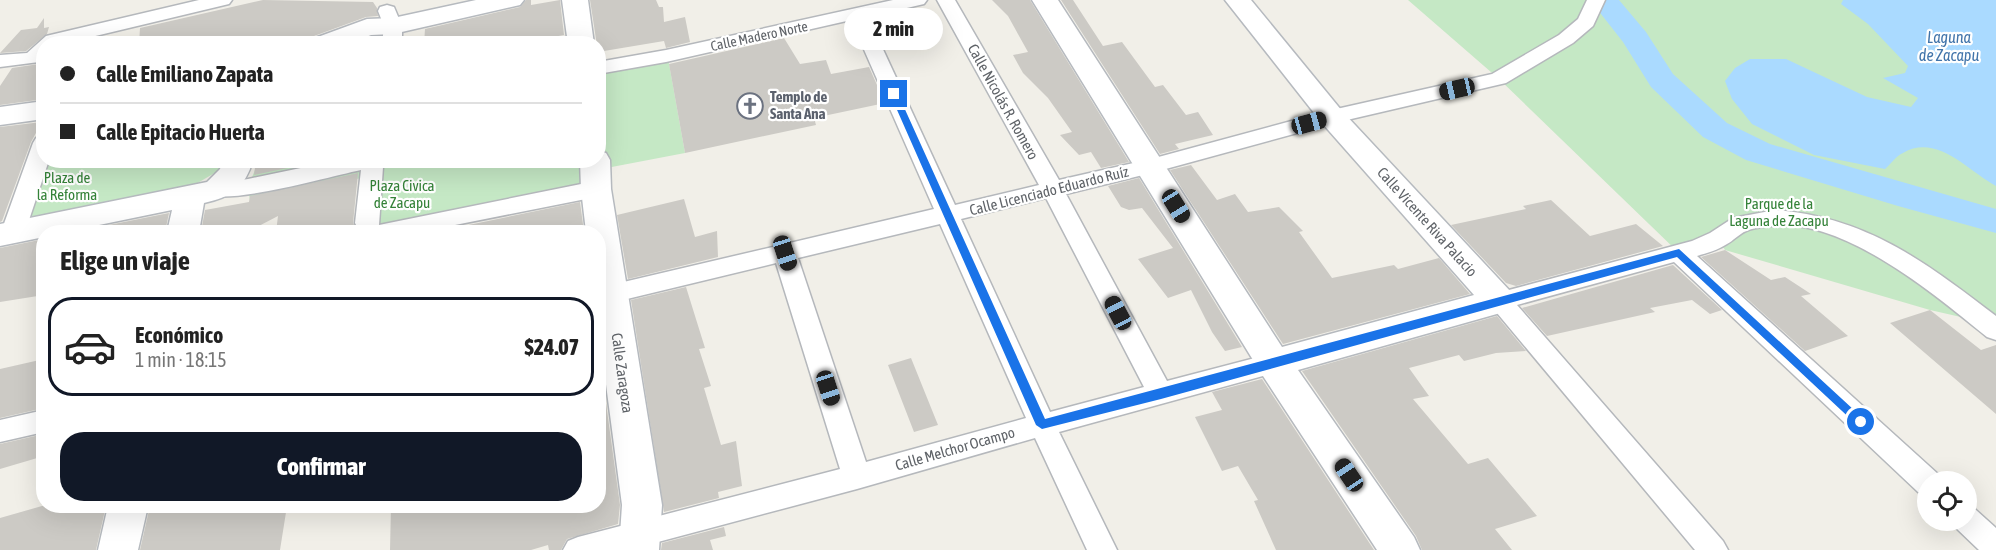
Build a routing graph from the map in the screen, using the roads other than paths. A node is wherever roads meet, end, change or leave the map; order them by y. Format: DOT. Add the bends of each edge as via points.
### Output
graph roads {
  1 [pos="223,0"];
  2 [pos="511,0"];
  3 [pos="575,0"];
  4 [pos="918,0"];
  5 [pos="946,0"];
  6 [pos="1045,0"];
  7 [pos="1238,0"];
  8 [pos="1596,0"];
  9 [pos="182,5"];
  10 [pos="858,14"];
  11 [pos="387,25"];
  12 [pos="68,36"];
  13 [pos="351,36"];
  14 [pos="580,36"];
  15 [pos="36,55"];
  16 [pos="0,61"];
  17 [pos="606,67"];
  18 [pos="36,111"];
  19 [pos="0,116"];
  20 [pos="1332,117"];
  21 [pos="36,162"];
  22 [pos="1151,166"];
  23 [pos="300,168"];
  24 [pos="372,168"];
  25 [pos="243,174"];
  26 [pos="596,175"];
  27 [pos="1053,190"];
  28 [pos="203,193"];
  29 [pos="948,215"];
  30 [pos="46,225"];
  31 [pos="187,225"];
  32 [pos="367,225"];
  33 [pos="409,225"];
  34 [pos="600,225"];
  35 [pos="36,227"];
  36 [pos="7,233"];
  37 [pos="785,253"];
  38 [pos="1679,253"];
  39 [pos="606,296"];
  40 [pos="1499,301"];
  41 [pos="606,302"];
  42 [pos="1996,330"];
  43 [pos="1274,363"];
  44 [pos="1161,394"];
  45 [pos="36,423"];
  46 [pos="1042,425"];
  47 [pos="0,431"];
  48 [pos="1917,473"];
  49 [pos="857,477"];
  50 [pos="126,513"];
  51 [pos="1977,529"];
  52 [pos="640,541"];
  53 [pos="1996,547"];
  54 [pos="118,550"];
  55 [pos="578,550"];
  56 [pos="1102,550"];
  57 [pos="1400,550"];
  58 [pos="1713,550"];
  1 -- 9 [label="street"];
  2 -- 11 [label="main road"];
  3 -- 14 [label="main road"];
  4 -- 10 [label="street, Calle Madero Norte"];
  5 -- 27 [label="street, Calle Nicolás R. Romero"];
  6 -- 22 [label="main road"];
  7 -- 20 [label="main road, Calle Vicente Riva Palacio"];
  8 -- 20 [label="street, Calle Licenciado Eduardo Ruíz" via="1586,22 1566,39 1499,79"];
  9 -- 12 [label="street"];
  10 -- 17 [label="street, Calle Madero Norte"];
  10 -- 29 [label="street"];
  11 -- 13 [label="main road"];
  15 -- 16 [label="street"];
  18 -- 19 [label="main road"];
  20 -- 22 [label="street, Calle Licenciado Eduardo Ruíz"];
  20 -- 40 [label="main road, Calle Vicente Riva Palacio"];
  21 -- 36 [label="street"];
  22 -- 27 [label="street, Calle Licenciado Eduardo Ruíz"];
  22 -- 43 [label="main road"];
  23 -- 25 [label="street"];
  24 -- 32 [label="street"];
  25 -- 28 [label="main road" via="234,173"];
  26 -- 33 [label="street"];
  26 -- 34 [label="main road, Calle Zaragoza"];
  27 -- 29 [label="street, Calle Licenciado Eduardo Ruíz"];
  27 -- 44 [label="street, Calle Nicolás R. Romero"];
  28 -- 30 [label="main road"];
  28 -- 31 [label="main road"];
  29 -- 37 [label="street, Calle Licenciado Eduardo Ruíz"];
  29 -- 46 [label="street"];
  35 -- 36 [label="main road"];
  37 -- 39 [label="street, Calle Licenciado Eduardo Ruíz"];
  37 -- 49 [label="street"];
  38 -- 40 [label="street, Calle Melchor Ocampo"];
  38 -- 42 [label="street, Calle Melchor Ocampo" via="1718,239 1740,225 1763,220 1806,221 1844,231 1892,254"];
  38 -- 48 [label="street"];
  40 -- 43 [label="main road, Calle Melchor Ocampo"];
  40 -- 58 [label="street, Calle Vicente Riva Palacio"];
  41 -- 52 [label="main road, Calle Zaragoza" via="642,505"];
  43 -- 44 [label="street, Calle Melchor Ocampo"];
  43 -- 57 [label="main road"];
  44 -- 46 [label="street, Calle Melchor Ocampo"];
  45 -- 47 [label="street"];
  46 -- 49 [label="street, Calle Melchor Ocampo"];
  46 -- 56 [label="street"];
  49 -- 52 [label="street, Calle Melchor Ocampo"];
  50 -- 54 [label="main road"];
  51 -- 53 [label="street"];
  52 -- 55 [label="street, Calle Melchor Ocampo"];
}
